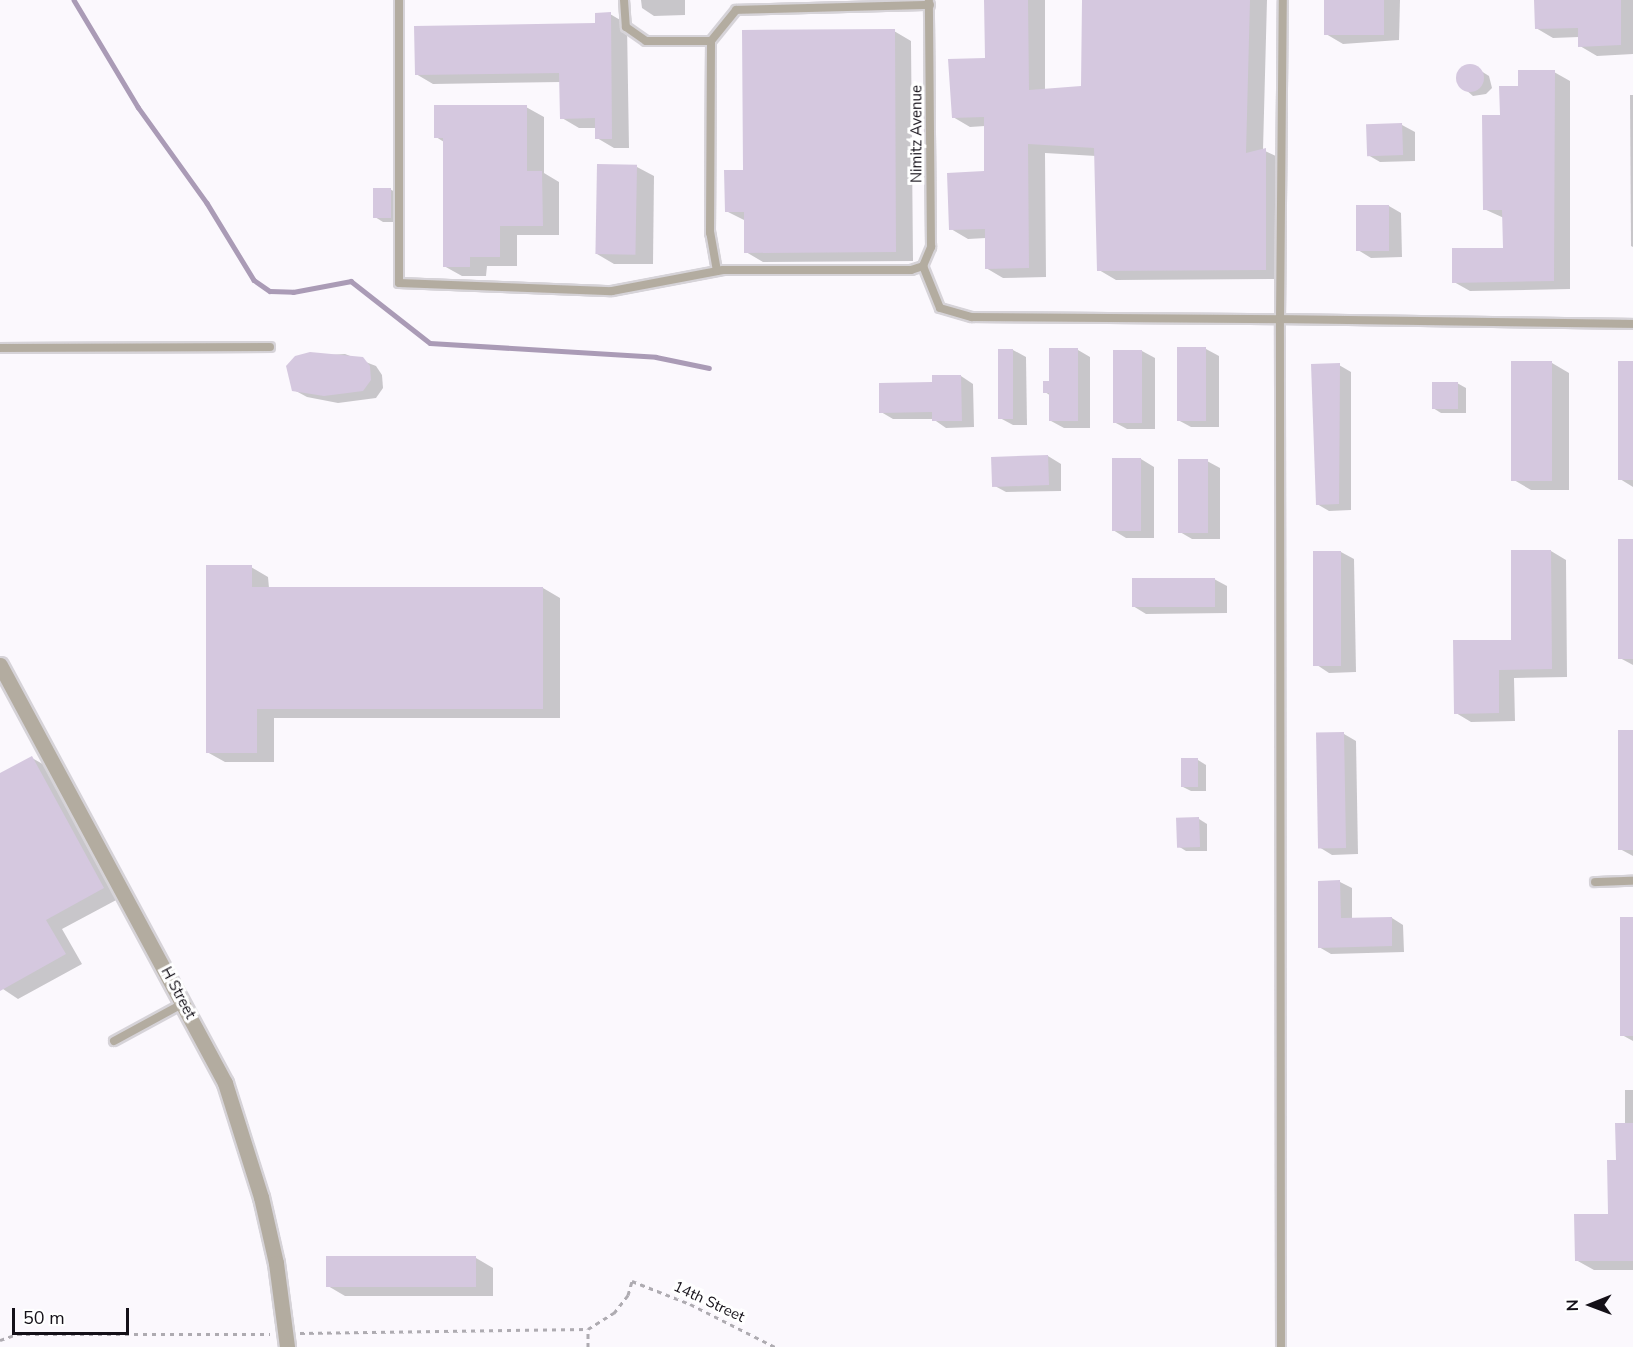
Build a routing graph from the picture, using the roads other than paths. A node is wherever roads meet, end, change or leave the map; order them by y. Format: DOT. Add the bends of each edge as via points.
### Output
graph roads {
  1 [pos="399,0"];
  2 [pos="624,0"];
  3 [pos="1284,0"];
  4 [pos="930,2"];
  5 [pos="711,41"];
  6 [pos="923,266"];
  7 [pos="717,271"];
  8 [pos="1280,319"];
  9 [pos="1633,324"];
  10 [pos="270,347"];
  11 [pos="0,348"];
  12 [pos="0,665"];
  13 [pos="1633,881"];
  14 [pos="1595,882"];
  15 [pos="184,1003"];
  16 [pos="114,1041"];
  17 [pos="287,1347"];
  18 [pos="1281,1347"];
  1 -- 7 [label="lane" via="399,283 612,291"];
  2 -- 5 [label="lane" via="626,27 646,41"];
  3 -- 8 [label="lane"];
  4 -- 5 [label="lane" via="736,10"];
  4 -- 6 [label="lane, Nimitz Avenue" via="931,246"];
  5 -- 7 [label="lane" via="710,233"];
  6 -- 7 [label="lane" via="910,270"];
  6 -- 8 [label="lane" via="940,308 972,317"];
  8 -- 9 [label="lane"];
  8 -- 18 [label="lane"];
  10 -- 11 [label="lane"];
  12 -- 15 [label="street, H Street"];
  13 -- 14 [label="lane"];
  15 -- 16 [label="lane"];
  15 -- 17 [label="street, H Street" via="225,1083 261,1197 276,1263"];
}
